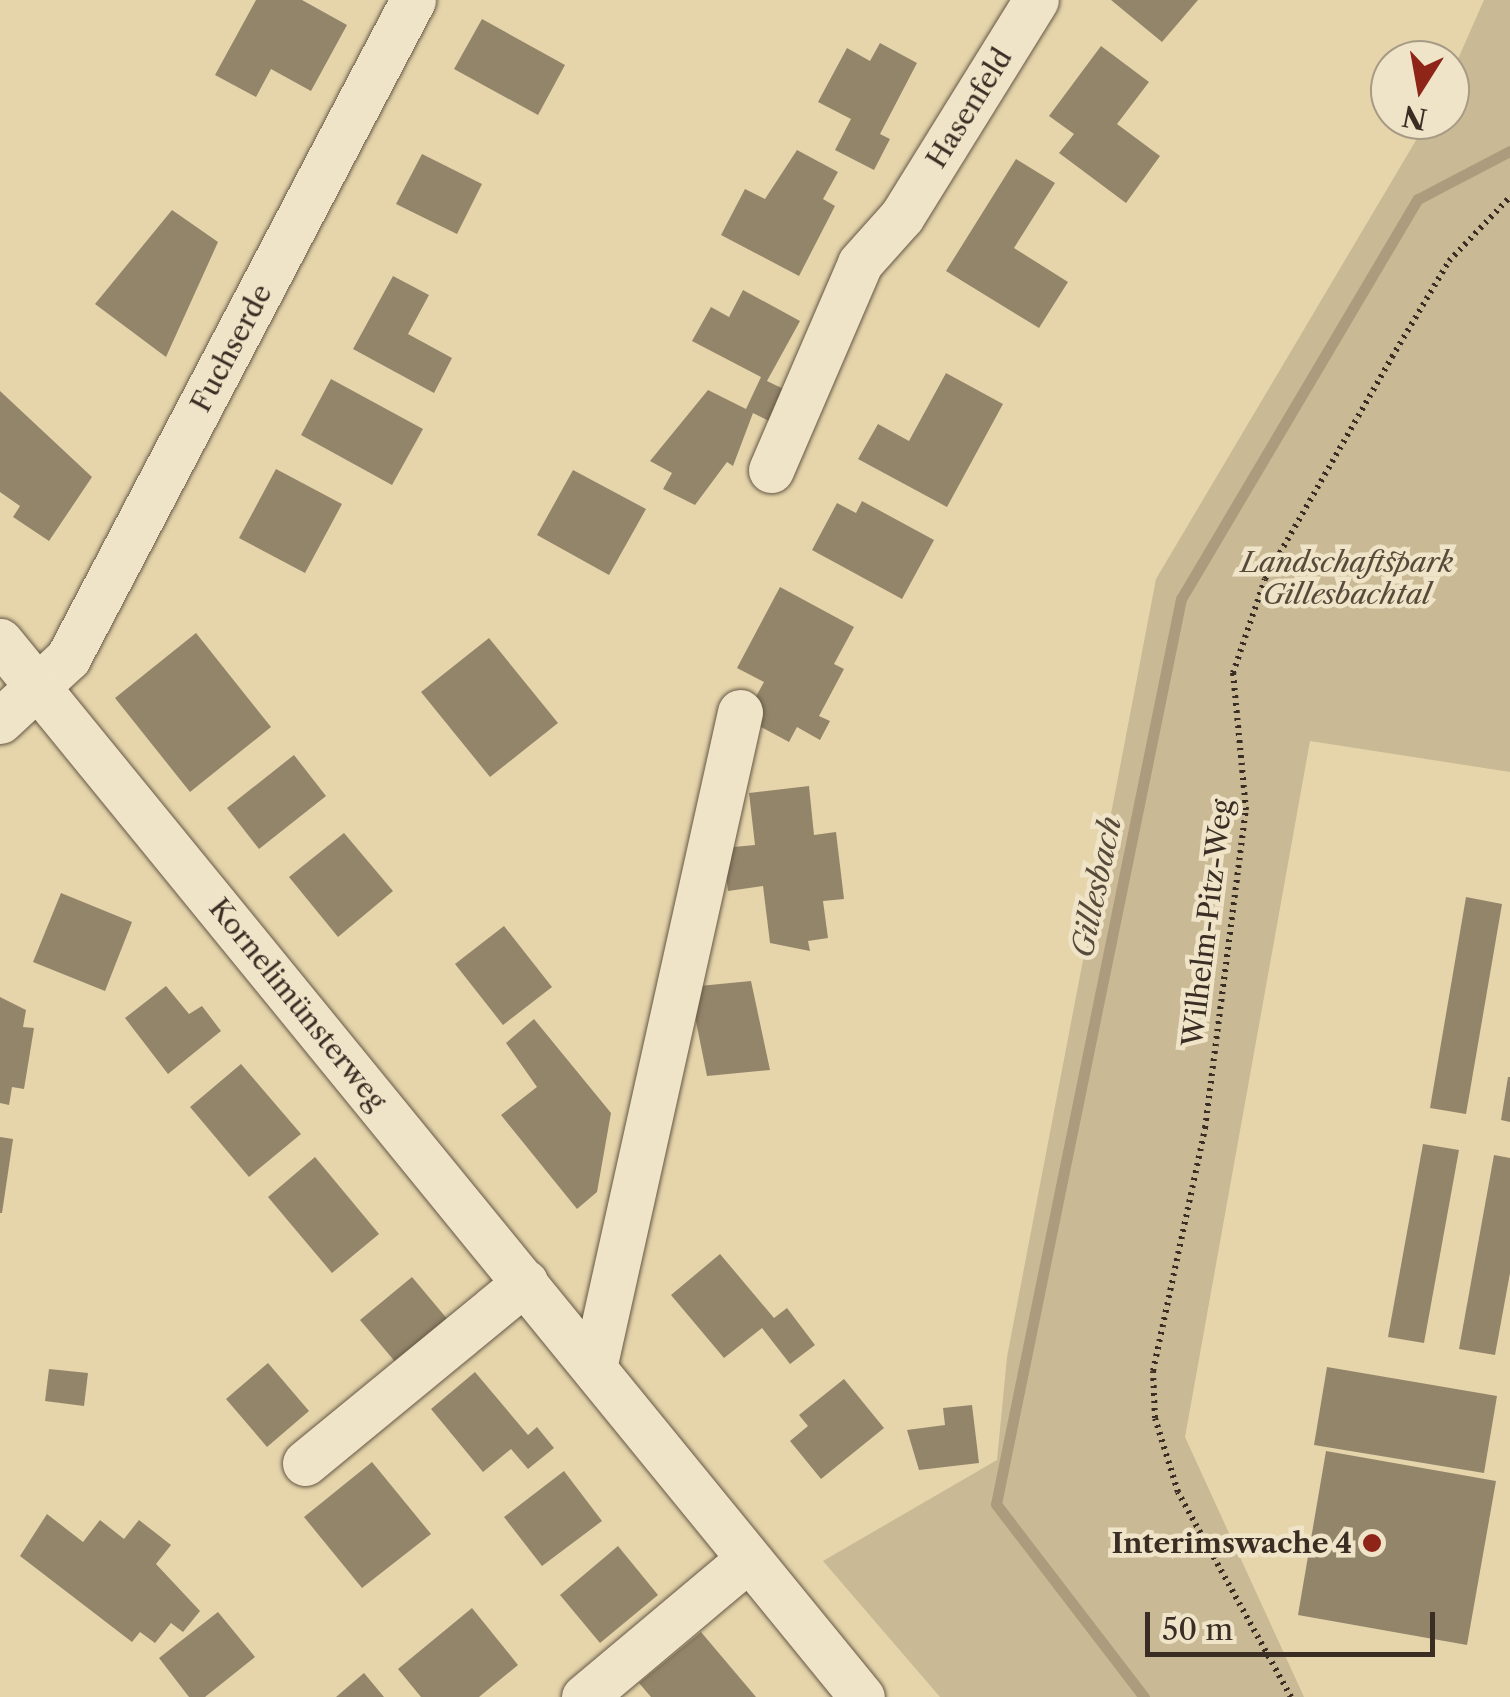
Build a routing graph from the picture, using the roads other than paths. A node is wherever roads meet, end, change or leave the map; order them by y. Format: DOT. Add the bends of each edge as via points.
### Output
graph roads {
  1 [pos="413,0"];
  2 [pos="1036,0"];
  3 [pos="771,470"];
  4 [pos="0,641"];
  5 [pos="40,690"];
  6 [pos="740,712"];
  7 [pos="0,722"];
  8 [pos="524,1282"];
  9 [pos="594,1368"];
  10 [pos="305,1462"];
  11 [pos="746,1561"];
  12 [pos="584,1697"];
  13 [pos="862,1697"];
  1 -- 5 [label="street, Fuchserde" via="68,658"];
  2 -- 3 [label="street, Hasenfeld" via="902,216 860,263"];
  4 -- 5 [label="street, Kornelimünsterweg"];
  5 -- 7 [label="street, Fuchserde"];
  5 -- 8 [label="street, Kornelimünsterweg"];
  6 -- 9 [label="street"];
  8 -- 9 [label="street, Kornelimünsterweg"];
  8 -- 10 [label="street"];
  9 -- 11 [label="street, Kornelimünsterweg"];
  11 -- 12 [label="street"];
  11 -- 13 [label="street, Kornelimünsterweg"];
}
